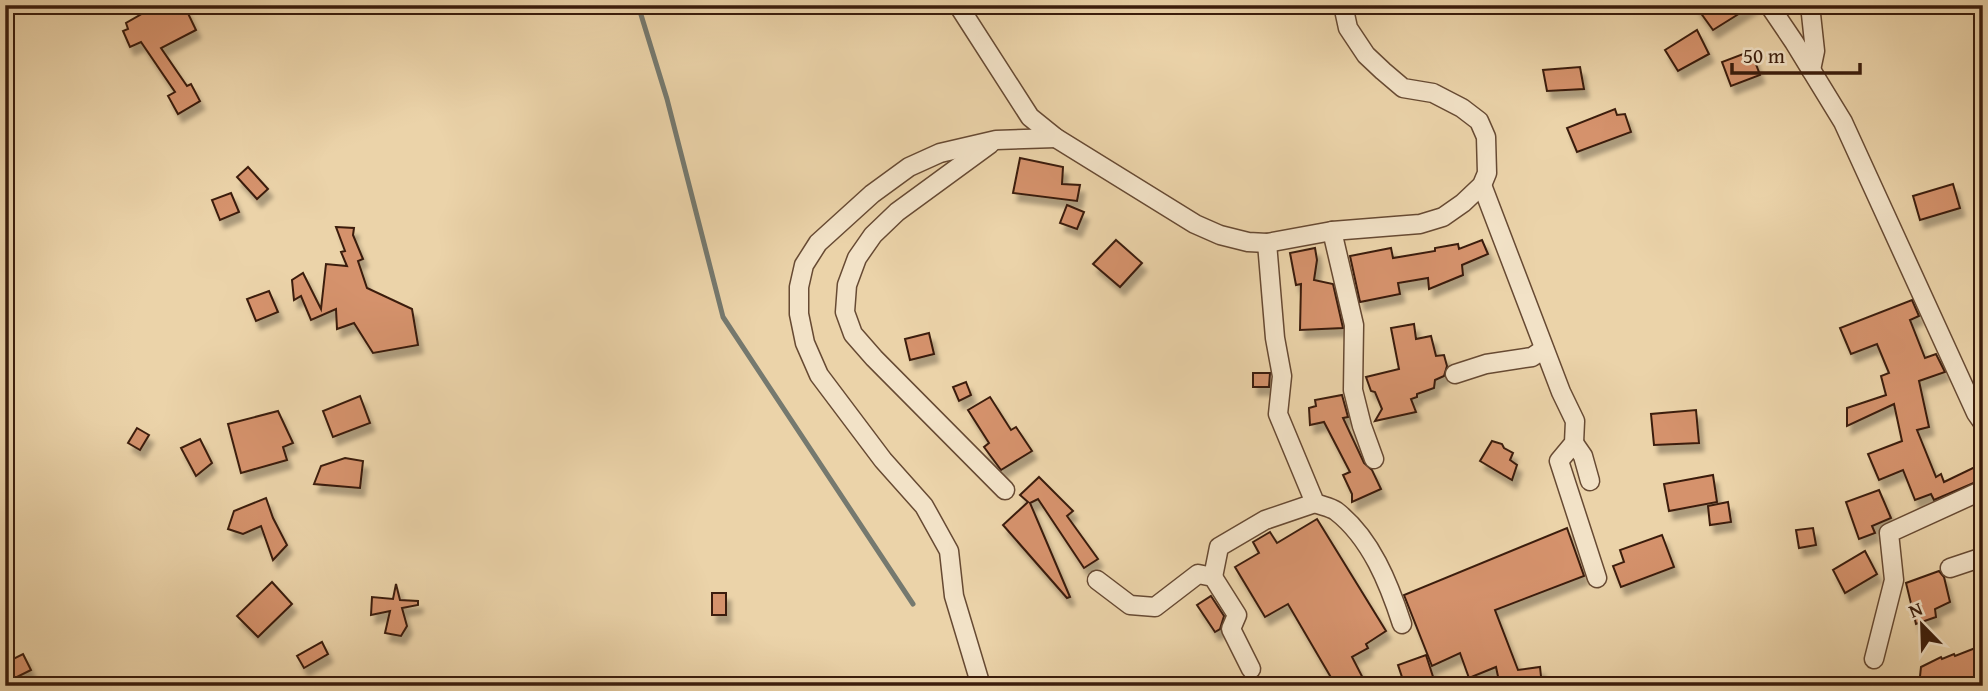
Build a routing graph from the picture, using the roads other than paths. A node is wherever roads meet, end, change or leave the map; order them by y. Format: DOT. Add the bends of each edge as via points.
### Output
graph roads {
  1 [pos="958,5"];
  2 [pos="1343,5"];
  3 [pos="1769,5"];
  4 [pos="1810,5"];
  5 [pos="1811,70"];
  6 [pos="1056,138"];
  7 [pos="996,140"];
  8 [pos="1482,185"];
  9 [pos="1332,232"];
  10 [pos="1267,243"];
  11 [pos="1544,349"];
  12 [pos="1455,374"];
  13 [pos="1983,423"];
  14 [pos="1574,443"];
  15 [pos="1374,459"];
  16 [pos="1590,481"];
  17 [pos="1005,490"];
  18 [pos="1983,490"];
  19 [pos="1315,503"];
  20 [pos="1983,556"];
  21 [pos="1950,568"];
  22 [pos="1213,577"];
  23 [pos="1597,578"];
  24 [pos="1097,580"];
  25 [pos="1402,624"];
  26 [pos="1874,659"];
  27 [pos="1251,669"];
  28 [pos="981,686"];
  1 -- 6 [label="street" via="1030,117"];
  2 -- 8 [label="street" via="1348,28 1383,71 1403,88 1433,93 1479,121 1486,136 1487,173"];
  3 -- 5 [label="street"];
  4 -- 5 [label="street" via="1815,51"];
  5 -- 13 [label="street" via="1843,122"];
  6 -- 7 [label="street"];
  6 -- 10 [label="street" via="1195,224 1220,235"];
  7 -- 17 [label="street" via="897,212 873,235 857,258 847,285 845,312 853,334 874,358"];
  7 -- 28 [label="street" via="940,153 909,167 817,243 799,286 804,343 820,375 883,460 924,506 949,551 954,596"];
  8 -- 9 [label="street" via="1443,217 1420,224"];
  8 -- 11 [label="street"];
  9 -- 10 [label="street"];
  9 -- 15 [label="street" via="1354,325 1353,390"];
  10 -- 19 [label="street" via="1282,376 1278,414"];
  11 -- 12 [label="street" via="1532,357"];
  11 -- 14 [label="street" via="1575,421"];
  14 -- 16 [label="street"];
  14 -- 23 [label="street" via="1559,461"];
  18 -- 26 [label="street" via="1889,533 1894,580"];
  19 -- 22 [label="street" via="1265,520 1219,547"];
  19 -- 25 [label="street" via="1335,510 1362,539 1388,581"];
  20 -- 21 [label="street"];
  22 -- 24 [label="street" via="1198,574 1155,607 1130,605"];
  22 -- 27 [label="street" via="1237,615 1230,629"];
}
